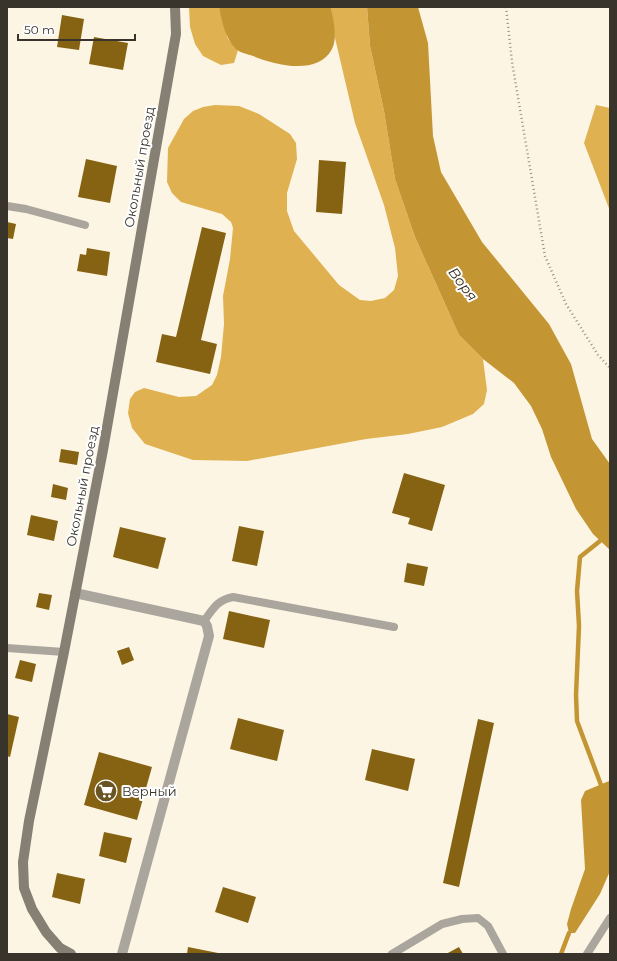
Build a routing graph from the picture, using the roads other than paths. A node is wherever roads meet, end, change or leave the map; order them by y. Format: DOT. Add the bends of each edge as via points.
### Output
graph roads {
  1 [pos="176,7"];
  2 [pos="7,206"];
  3 [pos="85,225"];
  4 [pos="75,593"];
  5 [pos="204,621"];
  6 [pos="394,627"];
  7 [pos="7,648"];
  8 [pos="64,652"];
  9 [pos="610,918"];
  10 [pos="71,954"];
  11 [pos="122,954"];
  12 [pos="392,954"];
  13 [pos="504,954"];
  14 [pos="587,954"];
  1 -- 4 [label="street, Окольный проезд" via="176,34 103,450"];
  2 -- 3 [label="lane"];
  4 -- 5 [label="street"];
  4 -- 8 [label="street, Окольный проезд"];
  5 -- 6 [label="lane" via="214,606 224,599 233,597"];
  5 -- 11 [label="street" via="209,636"];
  7 -- 8 [label="lane"];
  8 -- 10 [label="street, Окольный проезд" via="23,862 24,888 32,909 46,932 60,948"];
  9 -- 14 [label="lane"];
  12 -- 13 [label="lane" via="442,924 462,918 478,918 488,926"];
}
